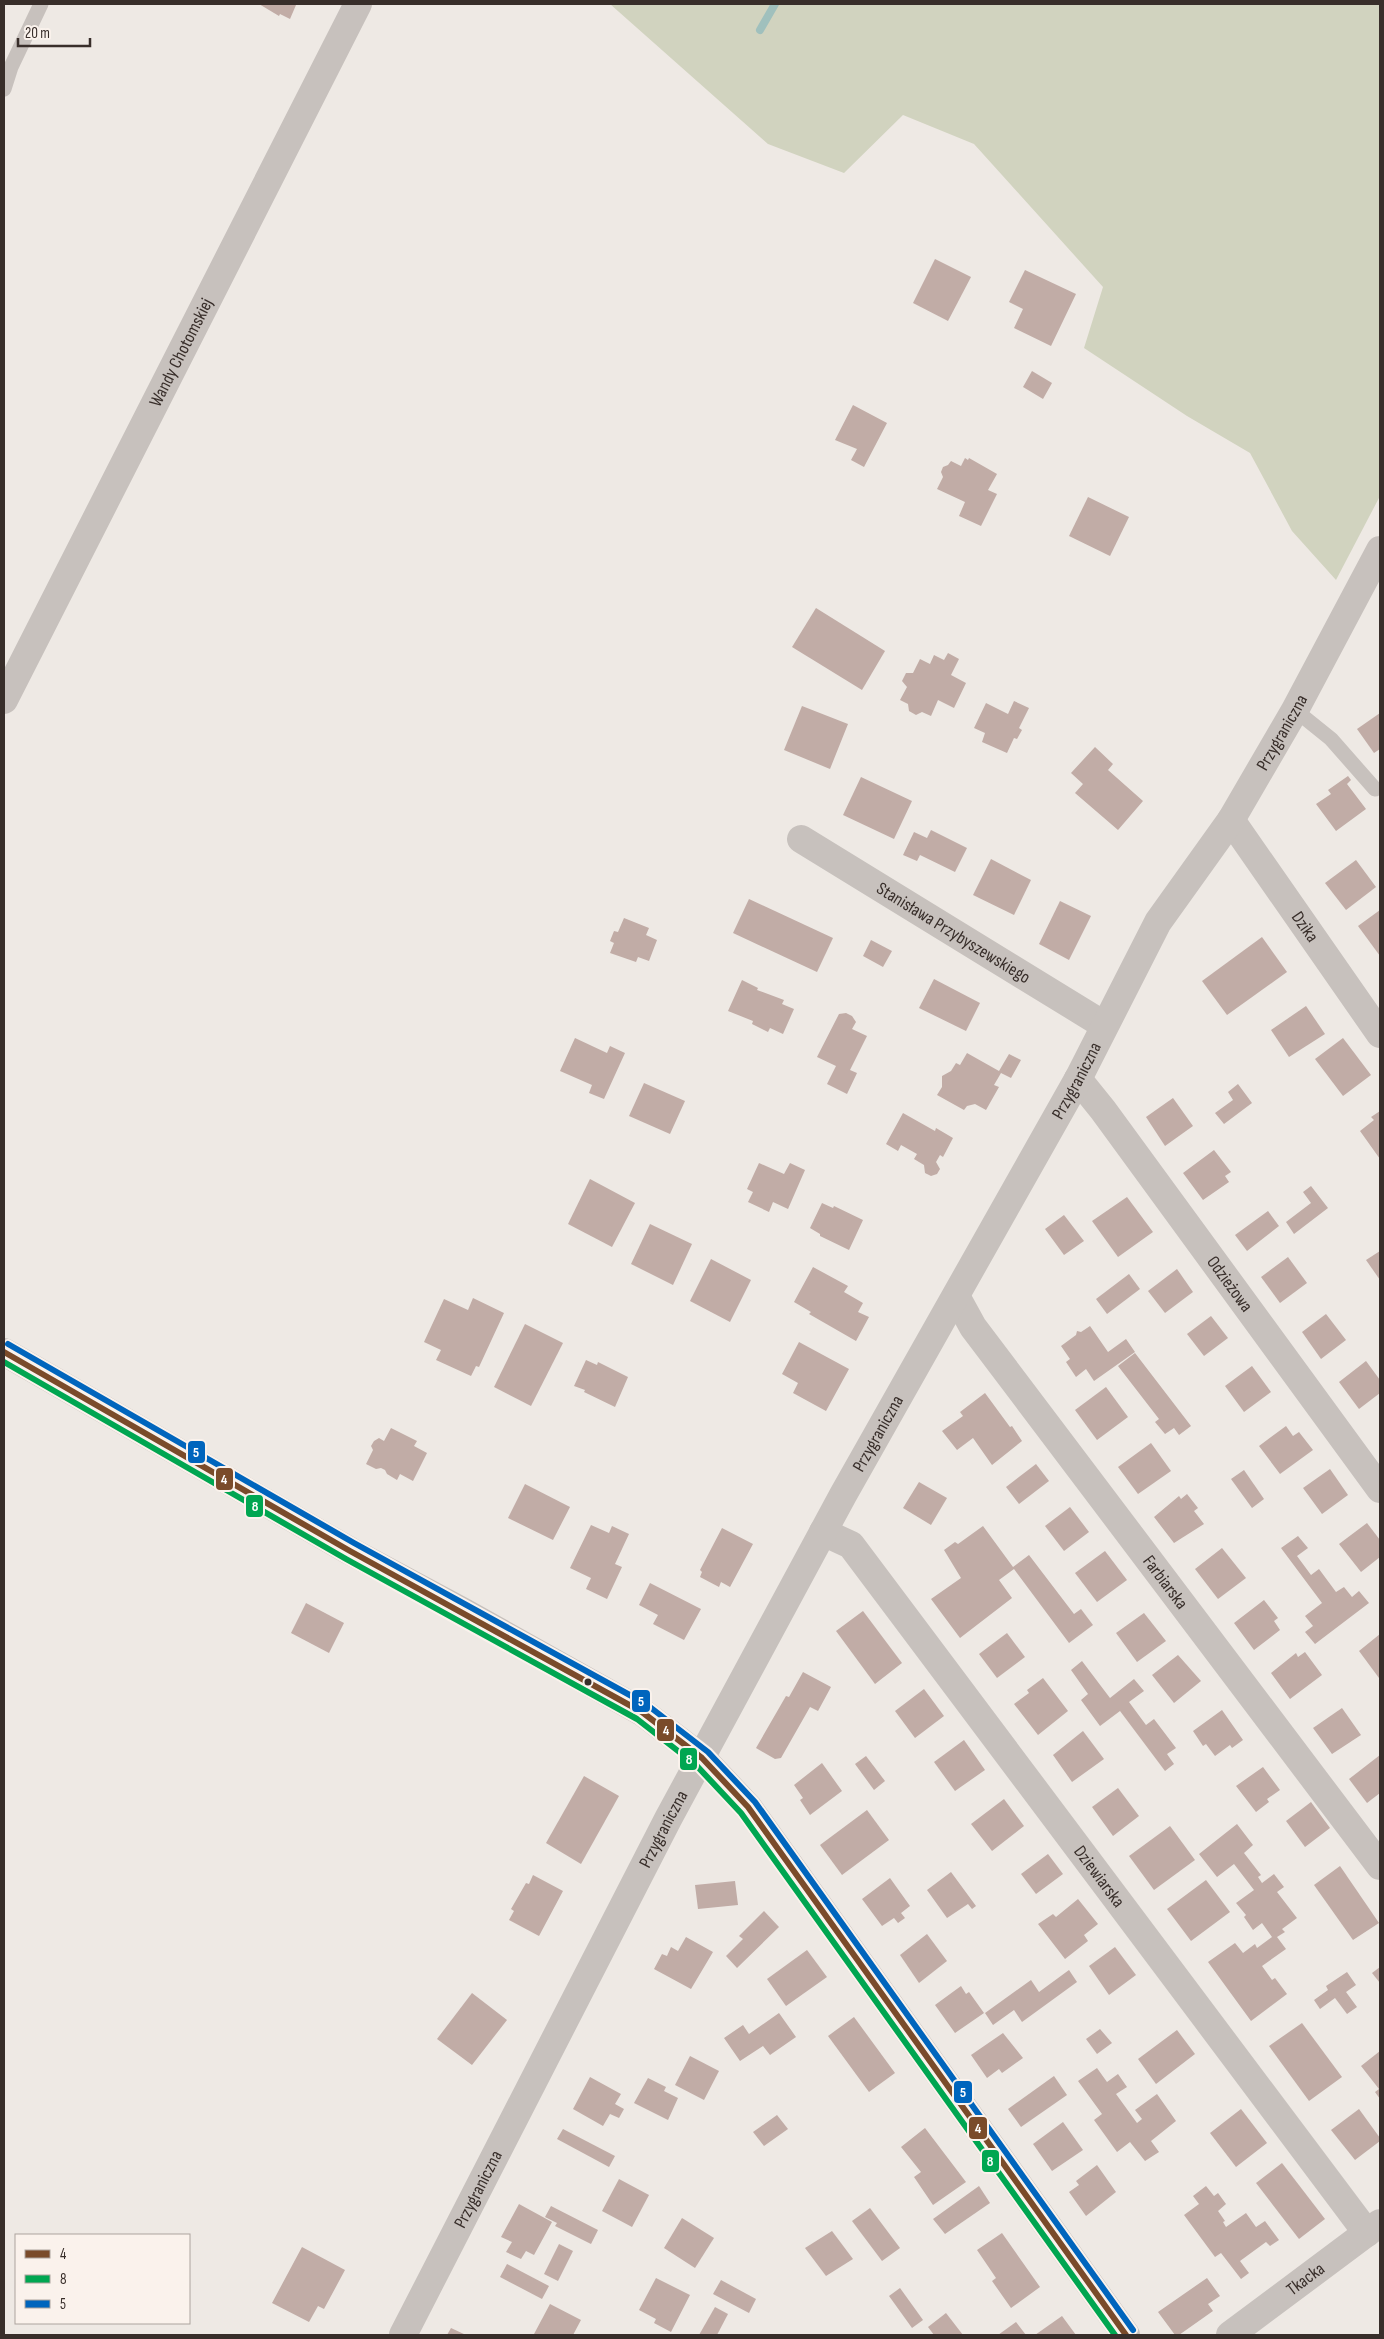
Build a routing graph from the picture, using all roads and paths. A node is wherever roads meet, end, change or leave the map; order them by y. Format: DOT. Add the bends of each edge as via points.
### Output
graph roads {
  1 [pos="41,4"];
  2 [pos="358,4"];
  3 [pos="4,88"];
  4 [pos="1380,550"];
  5 [pos="1373,578"];
  6 [pos="4,700"];
  7 [pos="1295,710"];
  8 [pos="1375,789"];
  9 [pos="1231,820"];
  10 [pos="801,839"];
  11 [pos="1104,1025"];
  12 [pos="1380,1034"];
  13 [pos="1078,1079"];
  14 [pos="956,1296"];
  15 [pos="4,1352"];
  16 [pos="1380,1489"];
  17 [pos="823,1532"];
  18 [pos="702,1758"];
  19 [pos="1380,1866"];
  20 [pos="1373,2228"];
  21 [pos="404,2335"];
  22 [pos="1126,2335"];
  23 [pos="1230,2335"];
  1 -- 3 [label="lane"];
  2 -- 6 [label="street, Wandy Chotomskiej"];
  4 -- 5 [label="street, Przygraniczna"];
  5 -- 7 [label="street, Przygraniczna"];
  7 -- 8 [label="lane" via="1330,739"];
  7 -- 9 [label="street, Przygraniczna"];
  9 -- 11 [label="street, Przygraniczna" via="1158,922"];
  9 -- 12 [label="street, Dzika"];
  10 -- 11 [label="street, Stanisława Przybyszewskiego"];
  11 -- 13 [label="street, Przygraniczna"];
  13 -- 14 [label="street, Przygraniczna"];
  13 -- 16 [label="street, Odzieżowa"];
  14 -- 17 [label="street, Przygraniczna"];
  14 -- 19 [label="street, Farbiarska" via="973,1327"];
  15 -- 18 [label="street" via="350,1552 642,1712"];
  17 -- 18 [label="street, Przygraniczna"];
  17 -- 20 [label="street, Dziewiarska" via="851,1545"];
  18 -- 21 [label="street, Przygraniczna"];
  18 -- 22 [label="street" via="748,1807"];
  20 -- 23 [label="street, Tkacka"];
}
